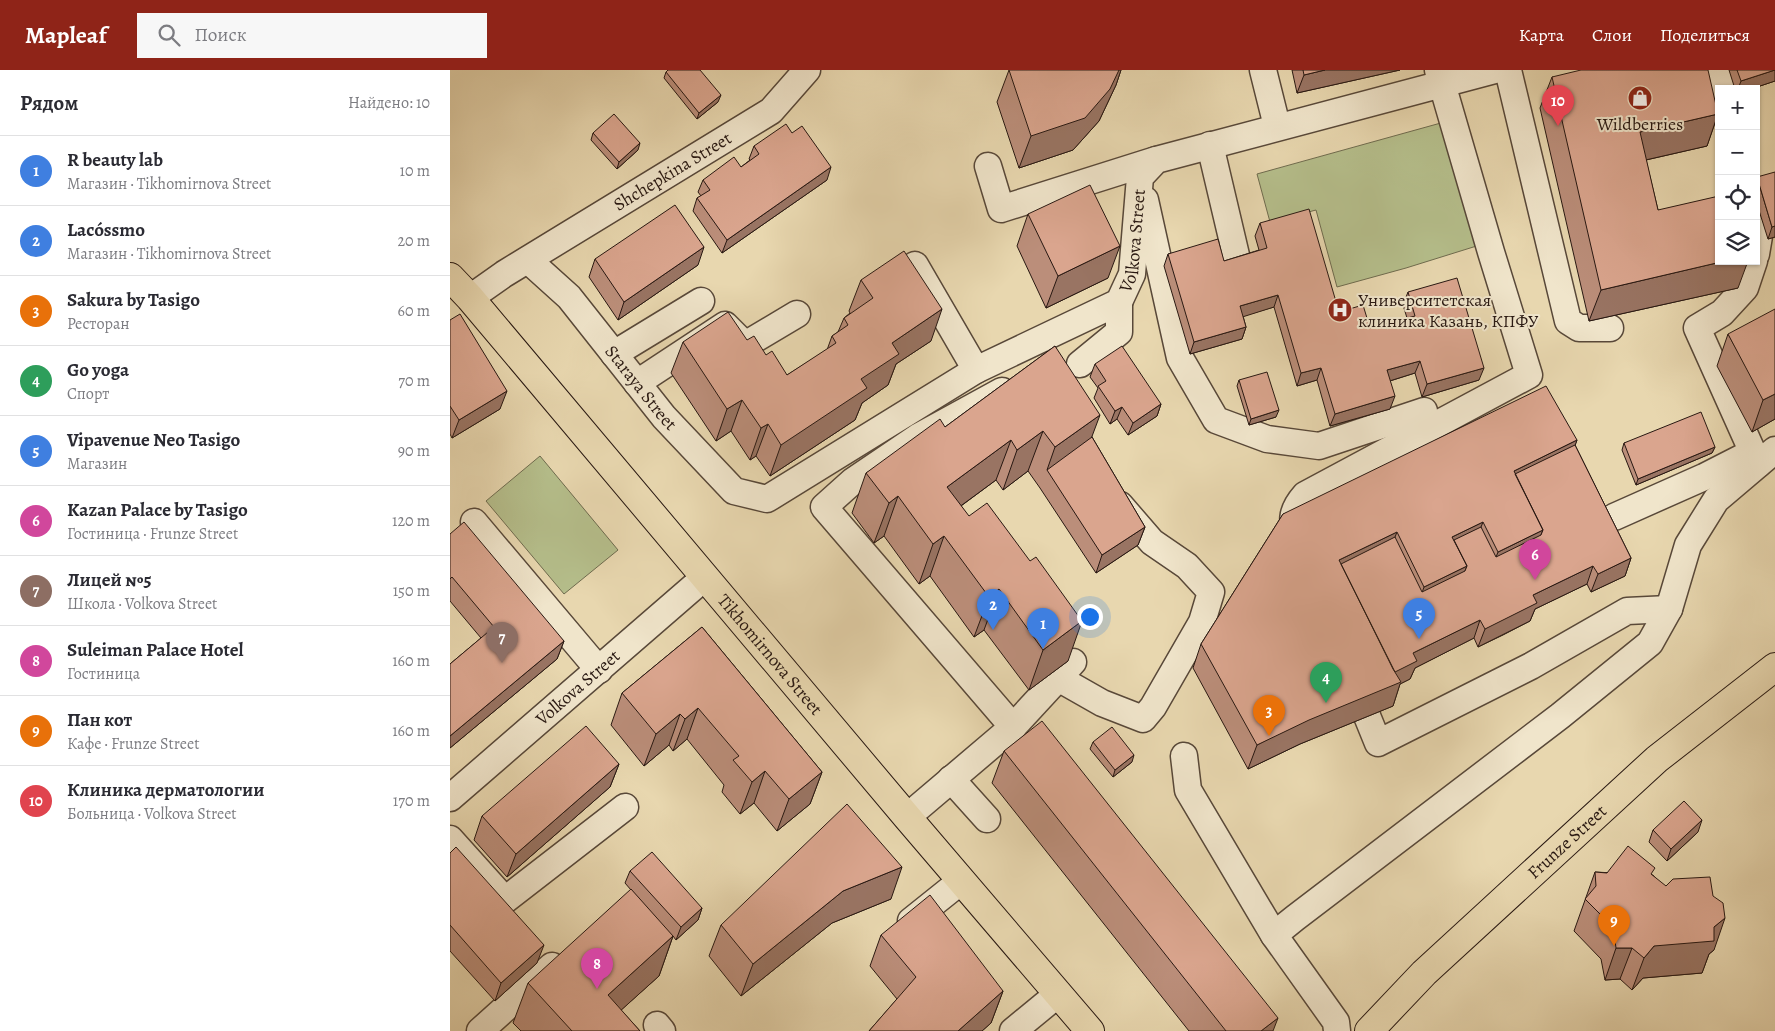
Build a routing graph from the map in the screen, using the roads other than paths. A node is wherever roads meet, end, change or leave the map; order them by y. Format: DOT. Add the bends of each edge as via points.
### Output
graph roads {
  1 [pos="807,70"];
  2 [pos="1263,70"];
  3 [pos="1495,70"];
  4 [pos="1508,70"];
  5 [pos="1718,70"];
  6 [pos="1440,77"];
  7 [pos="1722,85"];
  8 [pos="1277,126"];
  9 [pos="1210,145"];
  10 [pos="988,166"];
  11 [pos="1148,168"];
  12 [pos="528,260"];
  13 [pos="915,265"];
  14 [pos="1753,265"];
  15 [pos="1239,268"];
  16 [pos="450,277"];
  17 [pos="470,298"];
  18 [pos="700,302"];
  19 [pos="1119,302"];
  20 [pos="797,314"];
  21 [pos="1610,328"];
  22 [pos="614,354"];
  23 [pos="1080,364"];
  24 [pos="976,370"];
  25 [pos="1021,380"];
  26 [pos="637,383"];
  27 [pos="1424,411"];
  28 [pos="1762,455"];
  29 [pos="1105,482"];
  30 [pos="767,499"];
  31 [pos="1614,517"];
  32 [pos="474,522"];
  33 [pos="1308,564"];
  34 [pos="705,577"];
  35 [pos="1668,608"];
  36 [pos="1346,662"];
  37 [pos="1775,667"];
  38 [pos="599,670"];
  39 [pos="1013,727"];
  40 [pos="1184,756"];
  41 [pos="951,779"];
  42 [pos="450,798"];
  43 [pos="625,807"];
  44 [pos="906,817"];
  45 [pos="986,818"];
  46 [pos="450,839"];
  47 [pos="961,881"];
  48 [pos="911,922"];
  49 [pos="1274,935"];
  50 [pos="569,951"];
  51 [pos="1058,994"];
  52 [pos="480,1031"];
  53 [pos="1013,1031"];
  54 [pos="1090,1031"];
  55 [pos="1338,1031"];
  56 [pos="1369,1031"];
  1 -- 12 [label="street, Shchepkina Street" via="771,111"];
  2 -- 8 [label="street"];
  3 -- 6 [label="street"];
  4 -- 21 [label="street" via="1568,321 1579,328"];
  5 -- 7 [label="street"];
  6 -- 8 [label="street"];
  6 -- 33 [label="street" via="1529,375 1305,494 1296,505 1293,518"];
  8 -- 9 [label="street"];
  9 -- 11 [label="street"];
  9 -- 15 [label="street"];
  10 -- 11 [label="street" via="1000,209"];
  11 -- 19 [label="street, Volkova Street" via="1132,274"];
  11 -- 27 [label="street" via="1180,358 1216,420 1267,439 1319,446"];
  12 -- 17 [label="street, Shchepkina Street"];
  12 -- 22 [label="street, Staraya Street" via="569,297"];
  13 -- 24 [label="street"];
  14 -- 28 [label="street" via="1745,288 1722,313 1697,328"];
  16 -- 17 [label="main road, Tikhomirnova Street"];
  17 -- 34 [label="main road, Tikhomirnova Street"];
  18 -- 22 [label="street"];
  19 -- 23 [label="street" via="1119,332"];
  19 -- 24 [label="street, Volkova Street"];
  20 -- 26 [label="street" via="745,345 725,325"];
  22 -- 26 [label="street, Staraya Street"];
  24 -- 30 [label="street, Volkova Street"];
  25 -- 39 [label="street" via="918,437 853,481 824,507"];
  26 -- 30 [label="street, Staraya Street" via="664,417 734,491"];
  28 -- 31 [label="street"];
  28 -- 35 [label="street" via="1716,500 1688,544"];
  29 -- 39 [label="street" via="1115,499 1152,542 1188,566 1211,592 1202,622 1143,719 1102,703 1065,670"];
  32 -- 38 [label="street"];
  34 -- 38 [label="street, Volkova Street"];
  34 -- 44 [label="main road, Tikhomirnova Street"];
  35 -- 36 [label="street" via="1627,611 1531,666 1378,743"];
  35 -- 49 [label="street" via="1650,643"];
  37 -- 56 [label="main road, Frunze Street" via="1650,766 1424,973"];
  38 -- 42 [label="street, Volkova Street"];
  39 -- 41 [label="street"];
  40 -- 49 [label="street" via="1188,790"];
  41 -- 44 [label="street"];
  41 -- 45 [label="street"];
  43 -- 46 [label="street" via="505,900"];
  44 -- 47 [label="main road, Tikhomirnova Street"];
  47 -- 48 [label="street"];
  47 -- 51 [label="main road, Tikhomirnova Street"];
  49 -- 55 [label="street" via="1336,1022"];
  50 -- 52 [label="street"];
  51 -- 53 [label="street"];
  51 -- 54 [label="main road, Tikhomirnova Street"];
}
